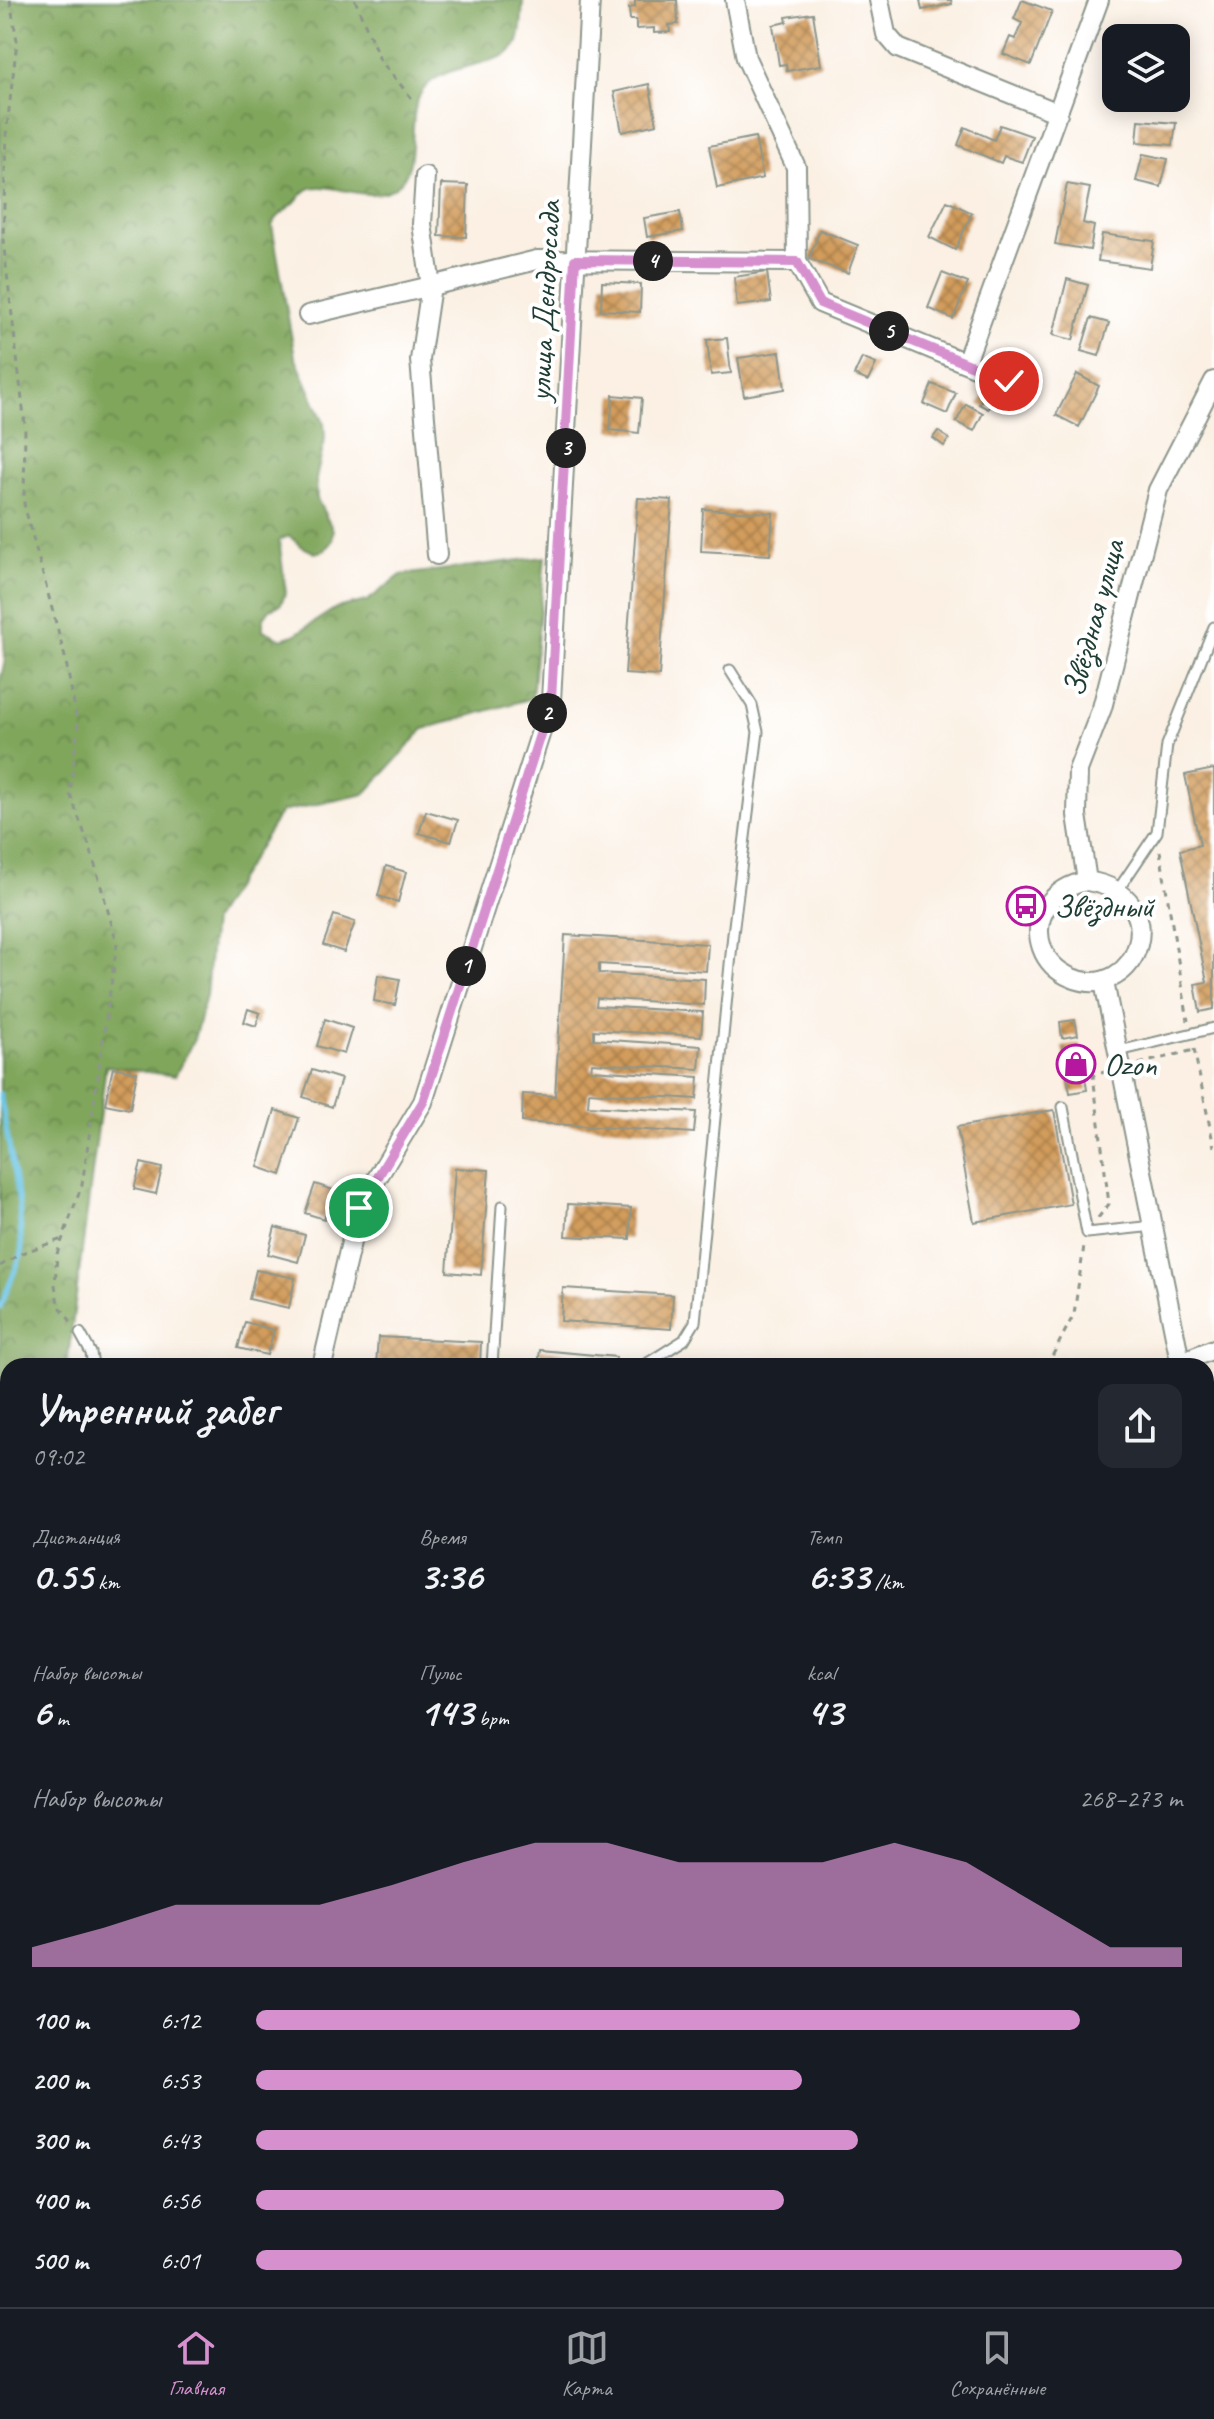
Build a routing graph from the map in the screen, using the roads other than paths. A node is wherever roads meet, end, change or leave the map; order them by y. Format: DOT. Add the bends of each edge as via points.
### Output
graph roads {
  1 [pos="590,0"];
  2 [pos="735,0"];
  3 [pos="879,0"];
  4 [pos="1099,0"];
  5 [pos="1058,113"];
  6 [pos="425,176"];
  7 [pos="575,260"];
  8 [pos="797,262"];
  9 [pos="431,286"];
  10 [pos="308,315"];
  11 [pos="966,362"];
  12 [pos="1009,381"];
  13 [pos="1214,381"];
  14 [pos="437,555"];
  15 [pos="1214,627"];
  16 [pos="730,670"];
  17 [pos="1087,881"];
  18 [pos="1118,890"];
  19 [pos="1104,982"];
  20 [pos="1214,1028"];
  21 [pos="1120,1059"];
  22 [pos="1063,1107"];
  23 [pos="502,1206"];
  24 [pos="1154,1226"];
  25 [pos="80,1333"];
  26 [pos="1214,1349"];
  27 [pos="92,1358"];
  28 [pos="324,1358"];
  29 [pos="492,1358"];
  30 [pos="656,1358"];
  31 [pos="1180,1358"];
  32 [pos="1194,1358"];
  1 -- 7 [label="street, улица Дендросада"];
  2 -- 8 [label="street" via="746,58 796,167"];
  3 -- 5 [label="street" via="886,34 898,48"];
  4 -- 5 [label="street"];
  5 -- 11 [label="street"];
  6 -- 9 [label="street" via="422,224"];
  7 -- 8 [label="street"];
  7 -- 9 [label="street" via="537,260"];
  7 -- 28 [label="street, улица Дендросада" via="551,700 423,1102 359,1208"];
  8 -- 11 [label="street" via="820,303"];
  9 -- 10 [label="street"];
  9 -- 14 [label="street" via="420,360"];
  11 -- 12 [label="street"];
  13 -- 17 [label="street, Звёздная улица" via="1158,490 1102,708 1078,770 1077,815"];
  15 -- 18 [label="lane" via="1167,745 1157,832"];
  16 -- 30 [label="lane" via="752,705 758,732 695,1322 684,1340"];
  17 -- 18 [label="street"];
  17 -- 19 [label="street" via="1052,898 1043,913 1041,947 1061,973"];
  18 -- 19 [label="street" via="1137,913 1140,938 1132,959"];
  19 -- 21 [label="street"];
  20 -- 21 [label="lane"];
  21 -- 24 [label="street"];
  22 -- 24 [label="lane" via="1087,1233"];
  23 -- 29 [label="lane"];
  24 -- 31 [label="street"];
  25 -- 27 [label="lane"];
  26 -- 32 [label="street"];
}
